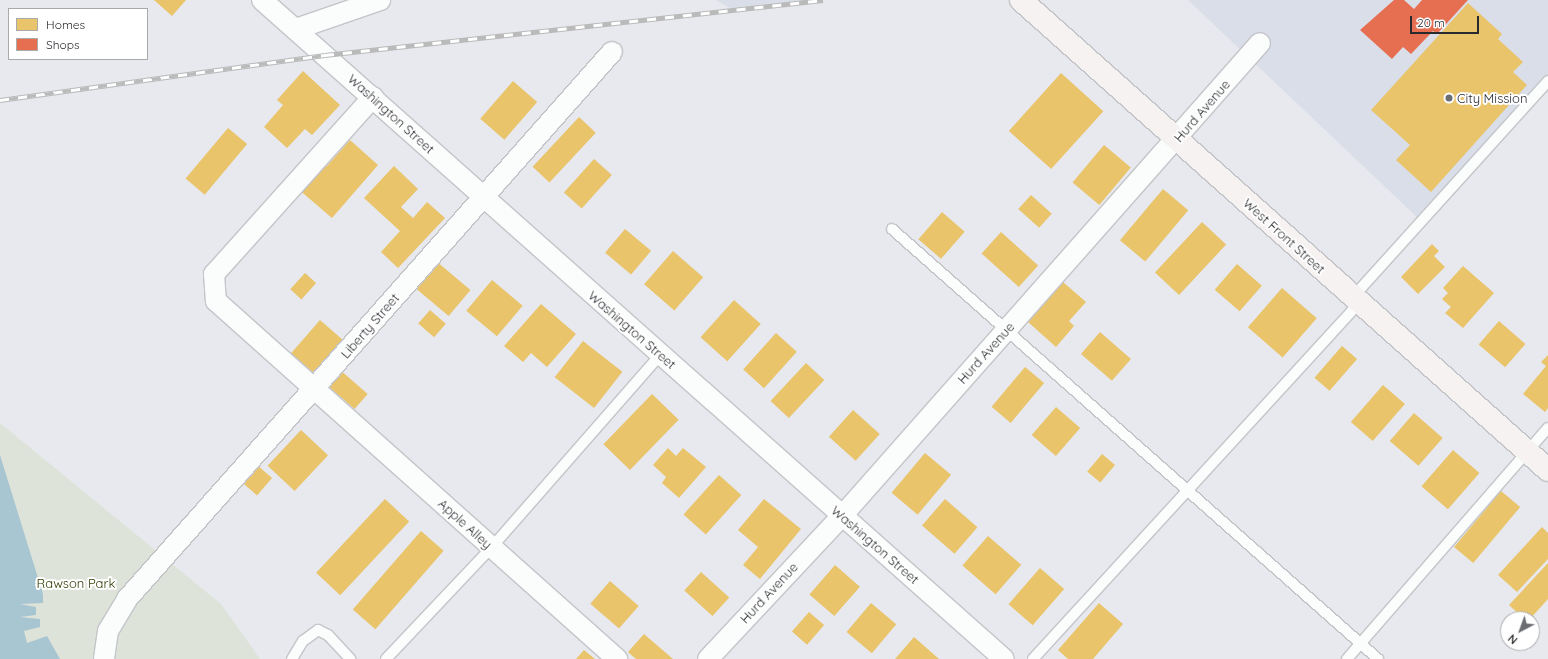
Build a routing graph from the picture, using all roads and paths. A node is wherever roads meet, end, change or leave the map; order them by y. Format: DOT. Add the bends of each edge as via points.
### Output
graph roads {
  1 [pos="262,0"];
  2 [pos="380,0"];
  3 [pos="1021,0"];
  4 [pos="296,30"];
  5 [pos="1260,43"];
  6 [pos="612,52"];
  7 [pos="1548,80"];
  8 [pos="373,97"];
  9 [pos="1177,141"];
  10 [pos="482,197"];
  11 [pos="892,228"];
  12 [pos="1356,300"];
  13 [pos="1008,328"];
  14 [pos="660,355"];
  15 [pos="314,389"];
  16 [pos="1548,428"];
  17 [pos="1528,452"];
  18 [pos="1548,470"];
  19 [pos="1188,488"];
  20 [pos="842,516"];
  21 [pos="492,548"];
  22 [pos="1360,643"];
  23 [pos="104,659"];
  24 [pos="292,659"];
  25 [pos="350,659"];
  26 [pos="386,659"];
  27 [pos="617,659"];
  28 [pos="708,659"];
  29 [pos="1004,659"];
  30 [pos="1033,659"];
  31 [pos="1347,659"];
  32 [pos="1378,659"];
  1 -- 4 [label="street, Washington Street"];
  2 -- 4 [label="street"];
  3 -- 9 [label="street, West Front Street"];
  4 -- 8 [label="street, Washington Street"];
  5 -- 9 [label="street, Hurd Avenue"];
  6 -- 10 [label="street, Liberty Street"];
  7 -- 12 [label="lane"];
  8 -- 10 [label="street, Washington Street"];
  8 -- 15 [label="street, Apple Alley" via="214,274 216,301"];
  9 -- 12 [label="street, West Front Street"];
  9 -- 13 [label="street, Hurd Avenue"];
  10 -- 14 [label="street, Washington Street"];
  10 -- 15 [label="street, Liberty Street"];
  11 -- 13 [label="lane"];
  12 -- 17 [label="street, West Front Street"];
  12 -- 19 [label="lane"];
  13 -- 19 [label="lane"];
  13 -- 20 [label="street, Hurd Avenue"];
  14 -- 20 [label="street, Washington Street"];
  14 -- 21 [label="lane"];
  15 -- 21 [label="street, Apple Alley"];
  15 -- 23 [label="street, Liberty Street" via="126,599 108,631"];
  16 -- 17 [label="lane"];
  17 -- 18 [label="street, West Front Street"];
  17 -- 22 [label="lane"];
  19 -- 22 [label="lane"];
  19 -- 30 [label="lane"];
  20 -- 28 [label="street, Hurd Avenue"];
  20 -- 29 [label="street, Washington Street"];
  21 -- 26 [label="lane"];
  21 -- 27 [label="street, Apple Alley"];
  22 -- 31 [label="lane"];
  22 -- 32 [label="lane"];
  24 -- 25 [label="lane" via="303,641 318,630 328,635"];
}
